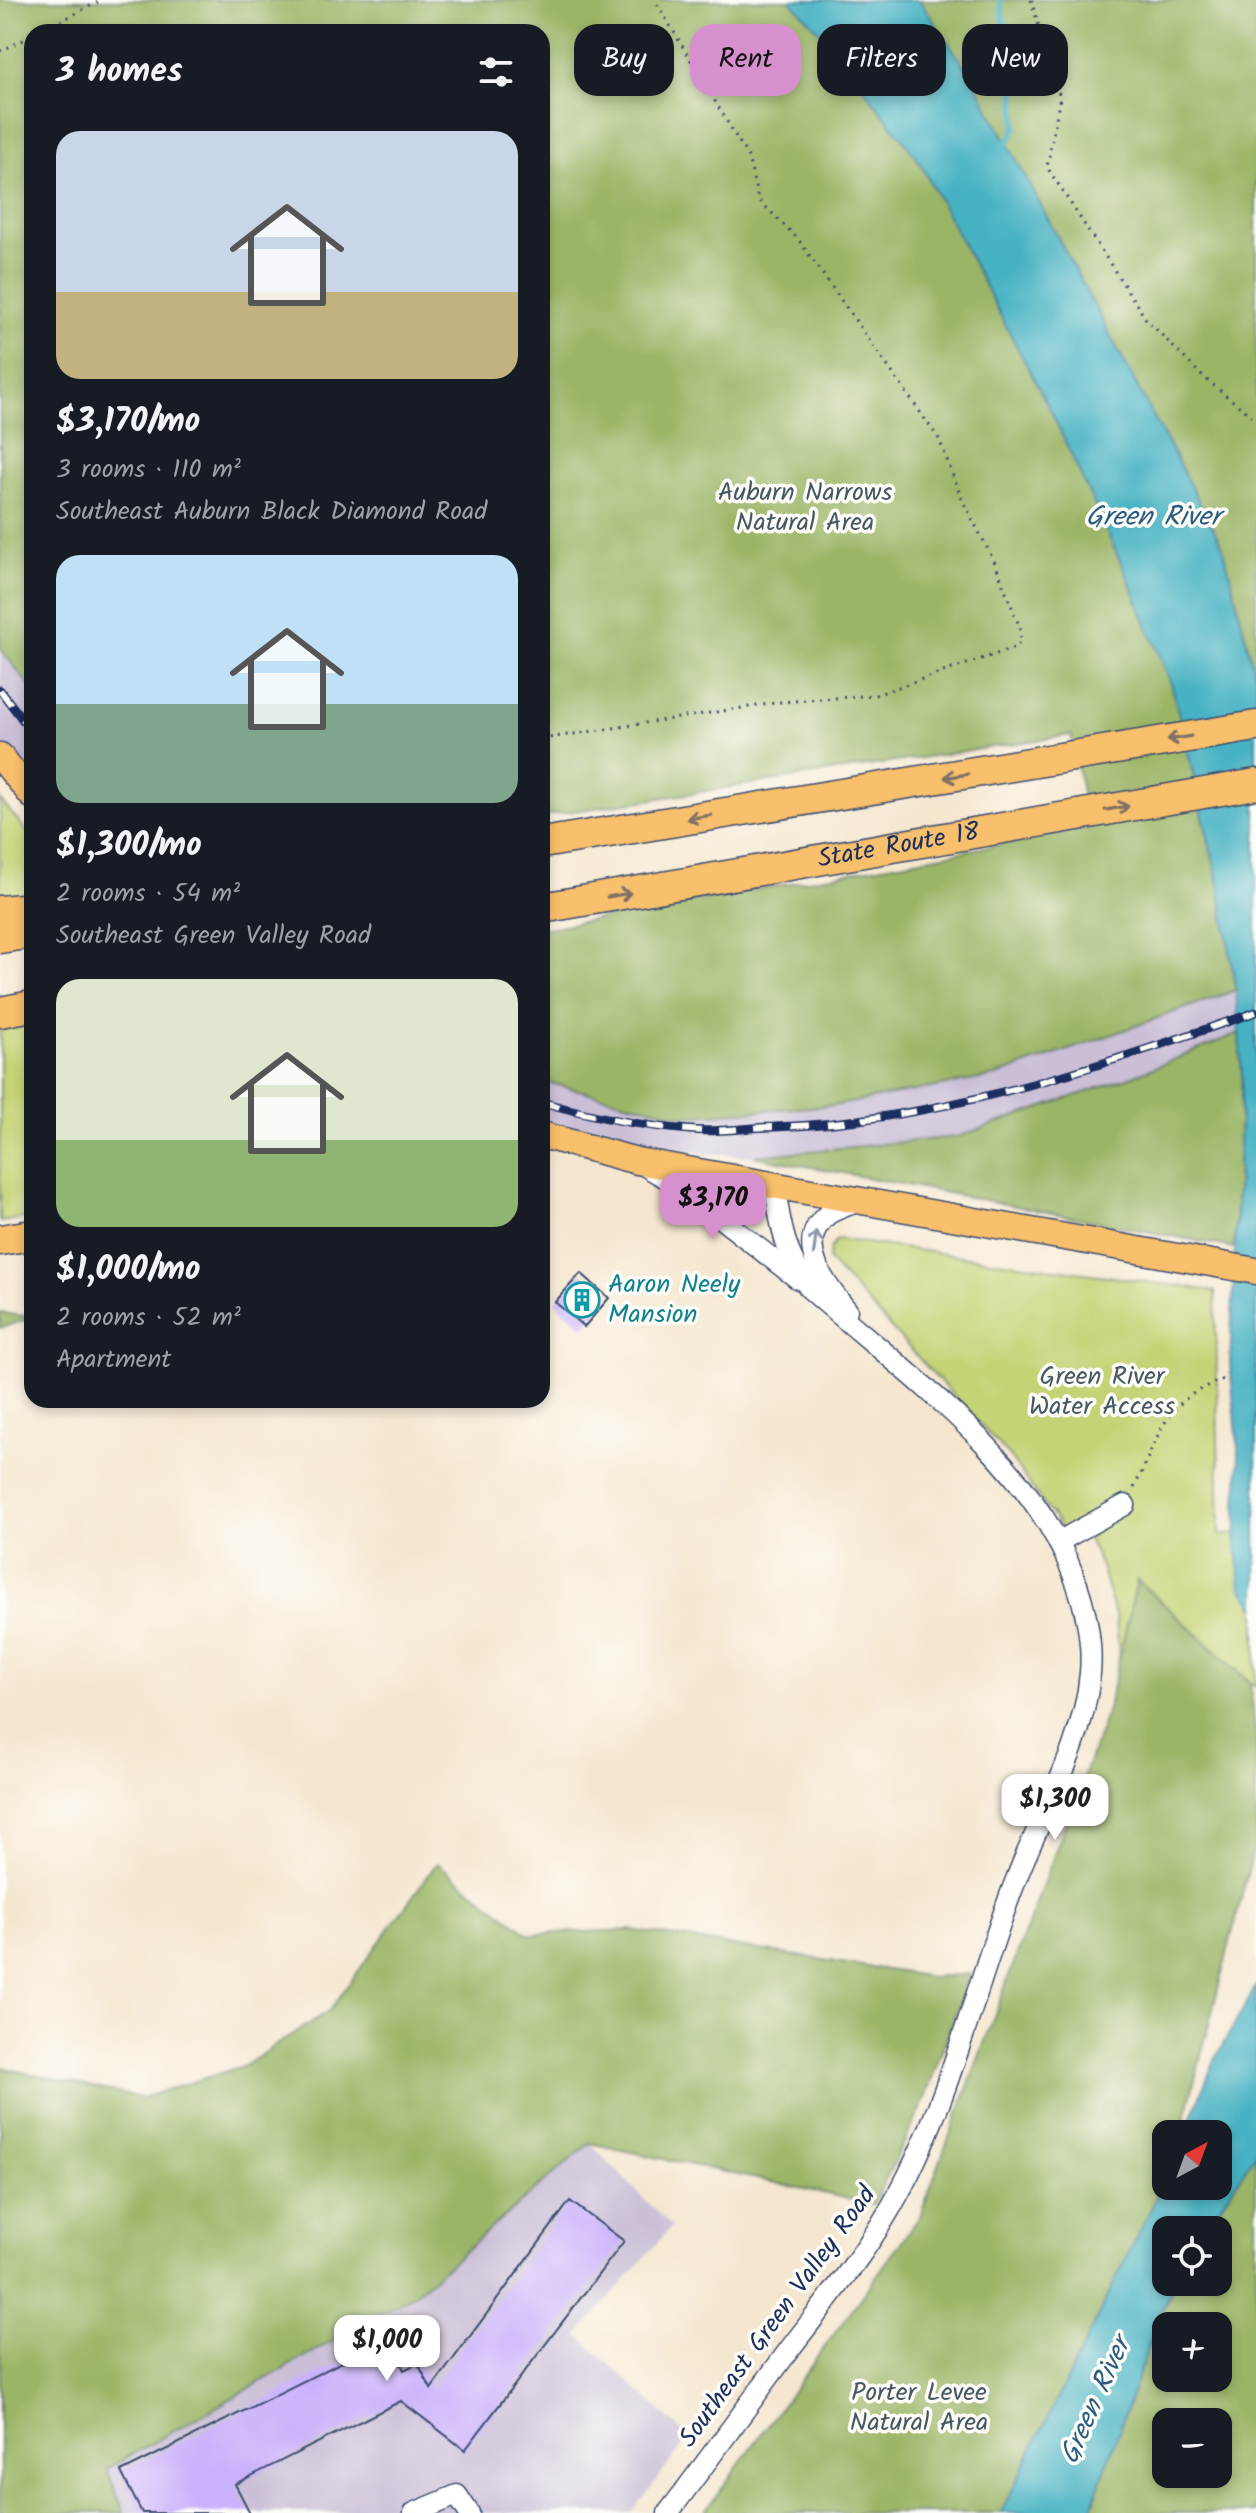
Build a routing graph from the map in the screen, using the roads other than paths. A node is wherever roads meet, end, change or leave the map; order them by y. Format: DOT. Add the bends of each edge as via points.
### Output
graph roads {
  1 [pos="1256,726"];
  2 [pos="0,756"];
  3 [pos="1256,784"];
  4 [pos="24,785"];
  5 [pos="550,842"];
  6 [pos="550,907"];
  7 [pos="21,916"];
  8 [pos="0,938"];
  9 [pos="24,994"];
  10 [pos="0,998"];
  11 [pos="24,1008"];
  12 [pos="0,1012"];
  13 [pos="550,1137"];
  14 [pos="637,1161"];
  15 [pos="775,1187"];
  16 [pos="856,1202"];
  17 [pos="24,1236"];
  18 [pos="0,1240"];
  19 [pos="24,1254"];
  20 [pos="0,1257"];
  21 [pos="1256,1271"];
  22 [pos="810,1289"];
  23 [pos="883,1352"];
  24 [pos="1125,1505"];
  25 [pos="1058,1542"];
  26 [pos="414,2513"];
  27 [pos="469,2513"];
  28 [pos="668,2513"];
  1 -- 5 [label="highway, one-way"];
  2 -- 4 [label="main road"];
  6 -- 3 [label="highway, State Route 18, one-way"];
  7 -- 8 [label="highway"];
  9 -- 10 [label="highway"];
  11 -- 12 [label="highway"];
  13 -- 14 [label="main road"];
  14 -- 15 [label="main road"];
  14 -- 22 [label="street" via="678,1185"];
  15 -- 16 [label="main road"];
  15 -- 22 [label="street, Southeast Green Valley Road" via="786,1248"];
  16 -- 21 [label="main road"];
  23 -- 16 [label="street, one-way" via="816,1267 811,1245 828,1214"];
  17 -- 18 [label="highway"];
  19 -- 20 [label="highway"];
  22 -- 23 [label="street, Southeast Green Valley Road"];
  23 -- 25 [label="street, Southeast Green Valley Road" via="983,1444"];
  24 -- 25 [label="street"];
  25 -- 28 [label="street, Southeast Green Valley Road" via="1084,1608 1090,1658 1085,1704 1016,1879 928,2131 891,2208 862,2253"];
  26 -- 27 [label="street" via="457,2495"];
}
